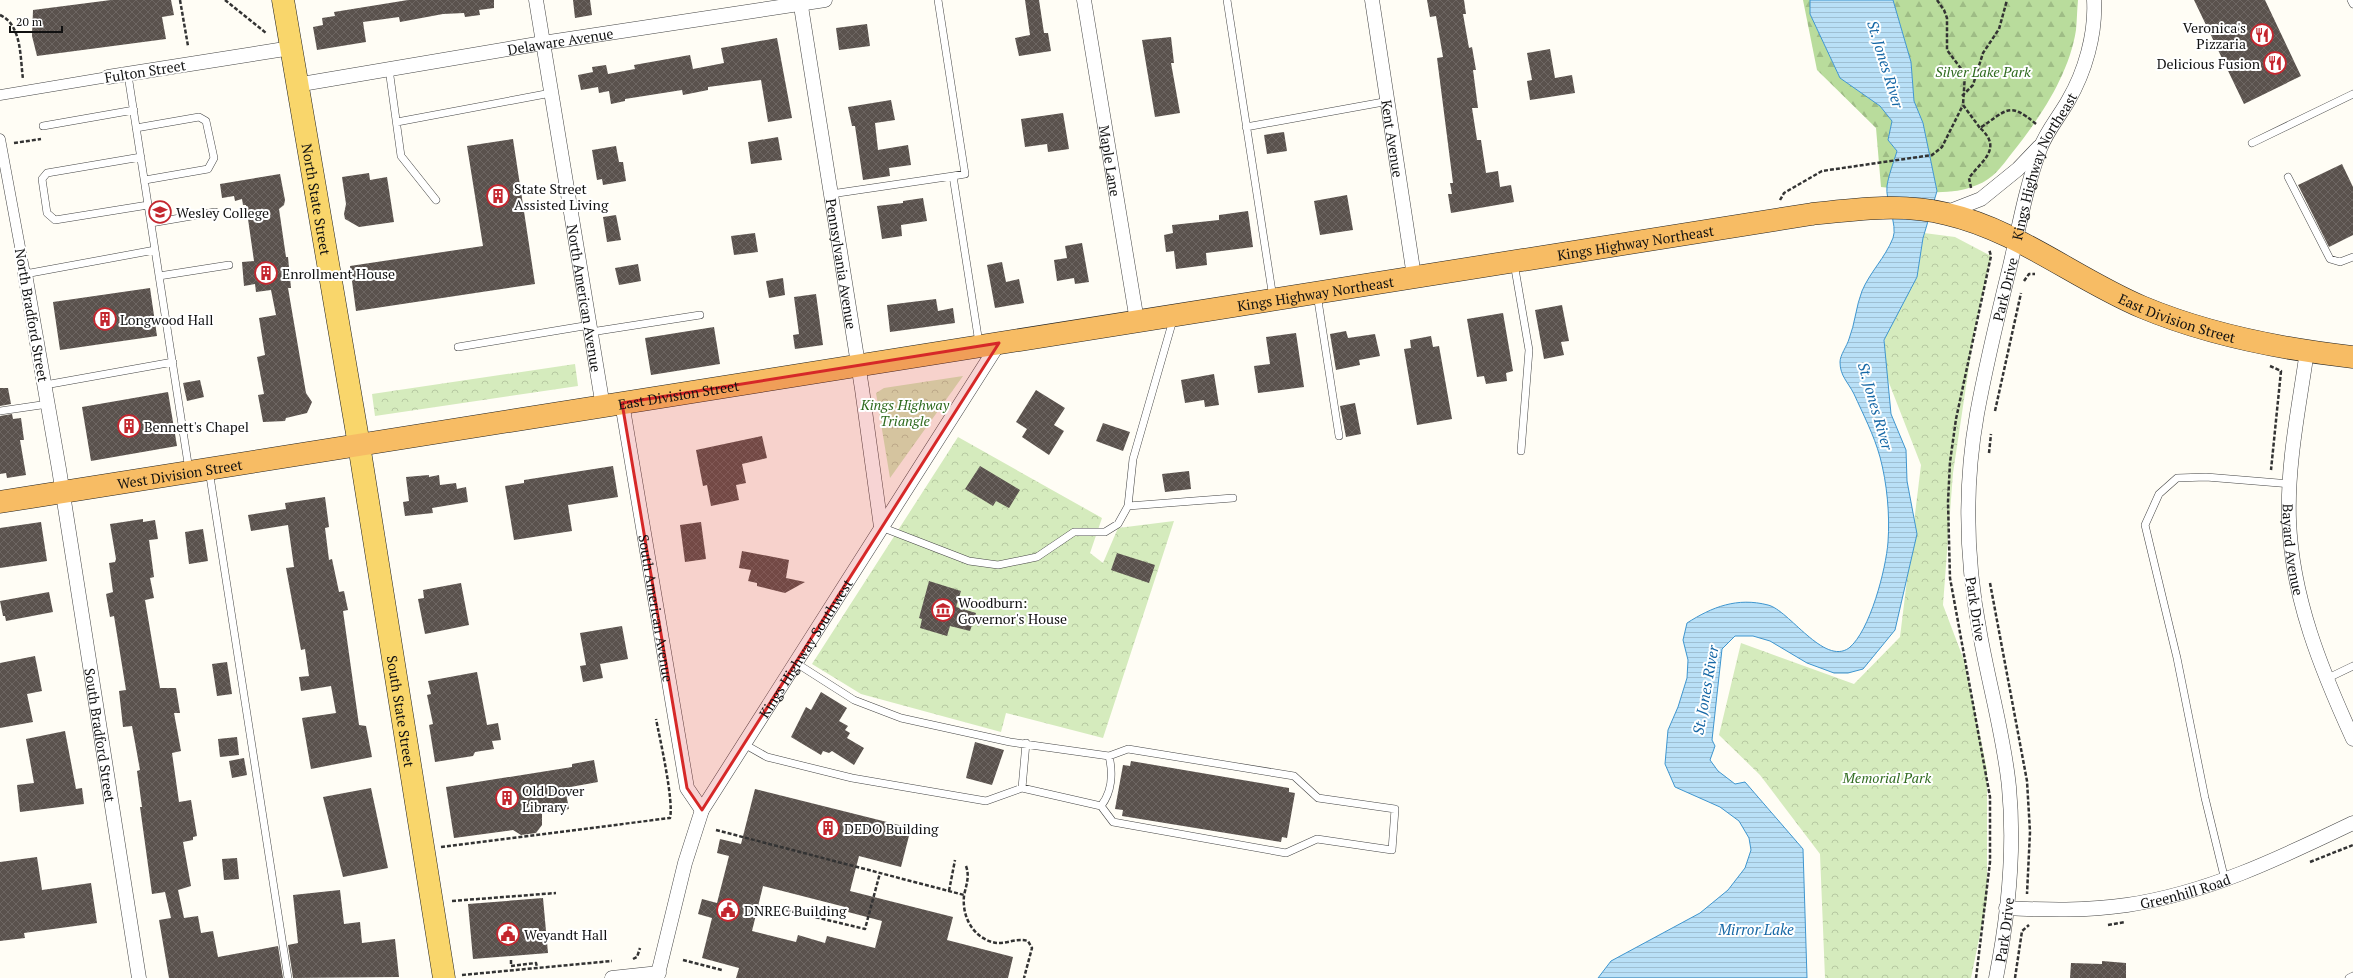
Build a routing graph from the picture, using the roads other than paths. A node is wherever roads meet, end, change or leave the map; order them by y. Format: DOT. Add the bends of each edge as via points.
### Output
graph roads {
  1 [pos="283,0"];
  2 [pos="536,0"];
  3 [pos="825,0"];
  4 [pos="938,0"];
  5 [pos="1084,0"];
  6 [pos="1227,0"];
  7 [pos="1372,0"];
  8 [pos="2094,0"];
  9 [pos="2351,0"];
  10 [pos="800,2"];
  11 [pos="2353,4"];
  12 [pos="543,43"];
  13 [pos="291,48"];
  14 [pos="389,69"];
  15 [pos="128,75"];
  16 [pos="108,77"];
  17 [pos="296,85"];
  18 [pos="551,93"];
  19 [pos="2353,94"];
  20 [pos="0,95"];
  21 [pos="1389,101"];
  22 [pos="134,110"];
  23 [pos="397,122"];
  24 [pos="44,126"];
  25 [pos="1246,127"];
  26 [pos="136,128"];
  27 [pos="1,142"];
  28 [pos="2252,143"];
  29 [pos="2041,146"];
  30 [pos="141,157"];
  31 [pos="953,176"];
  32 [pos="2288,177"];
  33 [pos="144,180"];
  34 [pos="831,194"];
  35 [pos="436,200"];
  36 [pos="148,205"];
  37 [pos="215,212"];
  38 [pos="1945,213"];
  39 [pos="151,223"];
  40 [pos="2015,240"];
  41 [pos="156,250"];
  42 [pos="2353,257"];
  43 [pos="1514,261"];
  44 [pos="229,265"];
  45 [pos="26,274"];
  46 [pos="159,276"];
  47 [pos="1414,276"];
  48 [pos="1316,292"];
  49 [pos="1273,299"];
  50 [pos="700,315"];
  51 [pos="1174,315"];
  52 [pos="1137,321"];
  53 [pos="590,328"];
  54 [pos="989,345"];
  55 [pos="458,347"];
  56 [pos="2307,351"];
  57 [pos="2353,356"];
  58 [pos="173,362"];
  59 [pos="858,367"];
  60 [pos="45,385"];
  61 [pos="48,404"];
  62 [pos="613,405"];
  63 [pos="0,411"];
  64 [pos="1339,436"];
  65 [pos="359,445"];
  66 [pos="1521,451"];
  67 [pos="199,470"];
  68 [pos="2290,484"];
  69 [pos="62,492"];
  70 [pos="1233,498"];
  71 [pos="0,502"];
  72 [pos="1128,506"];
  73 [pos="881,527"];
  74 [pos="796,663"];
  75 [pos="2353,666"];
  76 [pos="2326,679"];
  77 [pos="2353,739"];
  78 [pos="1026,743"];
  79 [pos="744,744"];
  80 [pos="1109,756"];
  81 [pos="1022,788"];
  82 [pos="1101,806"];
  83 [pos="702,810"];
  84 [pos="2353,823"];
  85 [pos="2225,880"];
  86 [pos="2006,908"];
  87 [pos="658,975"];
  88 [pos="2353,976"];
  89 [pos="452,977"];
  90 [pos="139,978"];
  91 [pos="288,978"];
  92 [pos="612,978"];
  93 [pos="1996,978"];
  94 [pos="2349,978"];
  1 -- 13 [label="main road, North State Street"];
  2 -- 12 [label="street, North American Avenue"];
  3 -- 10 [label="street, Delaware Avenue"];
  4 -- 31 [label="lane" via="965,174"];
  5 -- 52 [label="street, Maple Lane"];
  6 -- 25 [label="lane"];
  7 -- 21 [label="street, Kent Avenue"];
  8 -- 29 [label="street, Kings Highway Northeast" via="2092,32 2078,83"];
  9 -- 11 [label="lane"];
  10 -- 12 [label="street, Delaware Avenue"];
  10 -- 34 [label="street, Pennsylvania Avenue"];
  12 -- 14 [label="street, Delaware Avenue"];
  12 -- 18 [label="street, North American Avenue"];
  13 -- 15 [label="street, Fulton Street"];
  13 -- 17 [label="main road, North State Street"];
  14 -- 17 [label="street, Delaware Avenue"];
  14 -- 23 [label="lane"];
  15 -- 16 [label="street, Fulton Street"];
  15 -- 22 [label="lane"];
  16 -- 20 [label="street, Fulton Street"];
  17 -- 65 [label="main road, North State Street"];
  18 -- 23 [label="lane"];
  18 -- 53 [label="street, North American Avenue"];
  19 -- 28 [label="lane"];
  21 -- 25 [label="lane"];
  21 -- 47 [label="street, Kent Avenue"];
  22 -- 24 [label="lane"];
  22 -- 26 [label="lane"];
  23 -- 35 [label="lane" via="402,156"];
  25 -- 49 [label="lane"];
  26 -- 30 [label="lane"];
  26 -- 33 [label="lane" via="199,117 206,121 214,158 208,169"];
  27 -- 45 [label="street, North Bradford Street"];
  29 -- 38 [label="street" via="2018,169 1981,199"];
  29 -- 40 [label="street, Kings Highway Northeast"];
  30 -- 33 [label="lane"];
  30 -- 36 [label="lane" via="47,173 42,179 48,213 54,220"];
  31 -- 34 [label="lane"];
  31 -- 54 [label="lane"];
  32 -- 42 [label="lane" via="2330,259 2340,262"];
  33 -- 36 [label="lane"];
  34 -- 59 [label="street, Pennsylvania Avenue"];
  36 -- 39 [label="lane"];
  37 -- 39 [label="lane"];
  38 -- 40 [label="highway, Kings Highway Northeast" via="1974,222"];
  38 -- 43 [label="highway, Kings Highway Northeast" via="1867,208 1812,214"];
  39 -- 41 [label="lane"];
  40 -- 56 [label="highway, East Division Street" via="2103,289 2175,320 2220,333"];
  40 -- 86 [label="street, Park Drive" via="1976,416 1968,504 1973,594 2009,787 2010,836"];
  41 -- 45 [label="lane"];
  41 -- 46 [label="lane"];
  43 -- 47 [label="highway, Kings Highway Northeast"];
  43 -- 66 [label="lane" via="1529,350"];
  44 -- 46 [label="lane"];
  45 -- 60 [label="street, North Bradford Street"];
  46 -- 58 [label="lane"];
  47 -- 48 [label="highway, Kings Highway Northeast"];
  48 -- 49 [label="highway, Kings Highway Northeast"];
  48 -- 64 [label="lane"];
  49 -- 51 [label="highway, Kings Highway Northeast"];
  50 -- 53 [label="lane"];
  51 -- 52 [label="highway, Kings Highway Northeast"];
  51 -- 72 [label="lane" via="1133,459"];
  52 -- 54 [label="highway, Kings Highway Northeast"];
  53 -- 55 [label="lane"];
  53 -- 62 [label="street, North American Avenue"];
  54 -- 59 [label="highway, East Division Street"];
  54 -- 73 [label="street, Kings Highway Southwest"];
  56 -- 57 [label="highway, East Division Street"];
  56 -- 68 [label="street, Bayard Avenue"];
  58 -- 60 [label="lane"];
  58 -- 67 [label="lane"];
  59 -- 62 [label="highway, East Division Street"];
  59 -- 73 [label="street, Pennsylvania Avenue"];
  60 -- 61 [label="street, North Bradford Street"];
  61 -- 63 [label="lane"];
  61 -- 69 [label="street, North Bradford Street"];
  62 -- 65 [label="highway, East Division Street"];
  62 -- 83 [label="street, South American Avenue" via="687,788"];
  65 -- 67 [label="highway, West Division Street"];
  65 -- 89 [label="main road, South State Street"];
  67 -- 69 [label="highway, West Division Street"];
  67 -- 91 [label="lane"];
  68 -- 76 [label="street, Bayard Avenue" via="2289,520 2299,593 2307,629"];
  68 -- 85 [label="lane" via="2206,477 2177,478 2159,494 2145,525"];
  69 -- 71 [label="highway, West Division Street"];
  69 -- 90 [label="street, South Bradford Street"];
  70 -- 72 [label="lane"];
  72 -- 73 [label="lane" via="1118,524 1105,532 1074,532 1037,557 998,565 969,561"];
  73 -- 74 [label="street, Kings Highway Southwest"];
  74 -- 78 [label="lane" via="854,700 901,718 984,737"];
  74 -- 79 [label="street, Kings Highway Southwest"];
  75 -- 76 [label="lane"];
  76 -- 77 [label="street, Bayard Avenue"];
  78 -- 80 [label="lane"];
  78 -- 81 [label="lane"];
  79 -- 81 [label="lane" via="768,757 852,778 986,802"];
  79 -- 83 [label="street, Kings Highway Southwest"];
  80 -- 82 [label="lane" via="1112,770 1108,798"];
  80 -- 82 [label="lane" via="1128,749 1294,776 1318,798 1395,809 1392,850 1317,839 1286,853 1113,822"];
  81 -- 82 [label="lane"];
  83 -- 87 [label="street, Kings Highway Southwest" via="685,863"];
  84 -- 85 [label="street, Greenhill Road" via="2270,863"];
  85 -- 86 [label="street, Greenhill Road" via="2191,892 2126,905 2064,910"];
  86 -- 93 [label="street, Park Drive"];
  87 -- 92 [label="street"];
  88 -- 94 [label="lane"];
}
